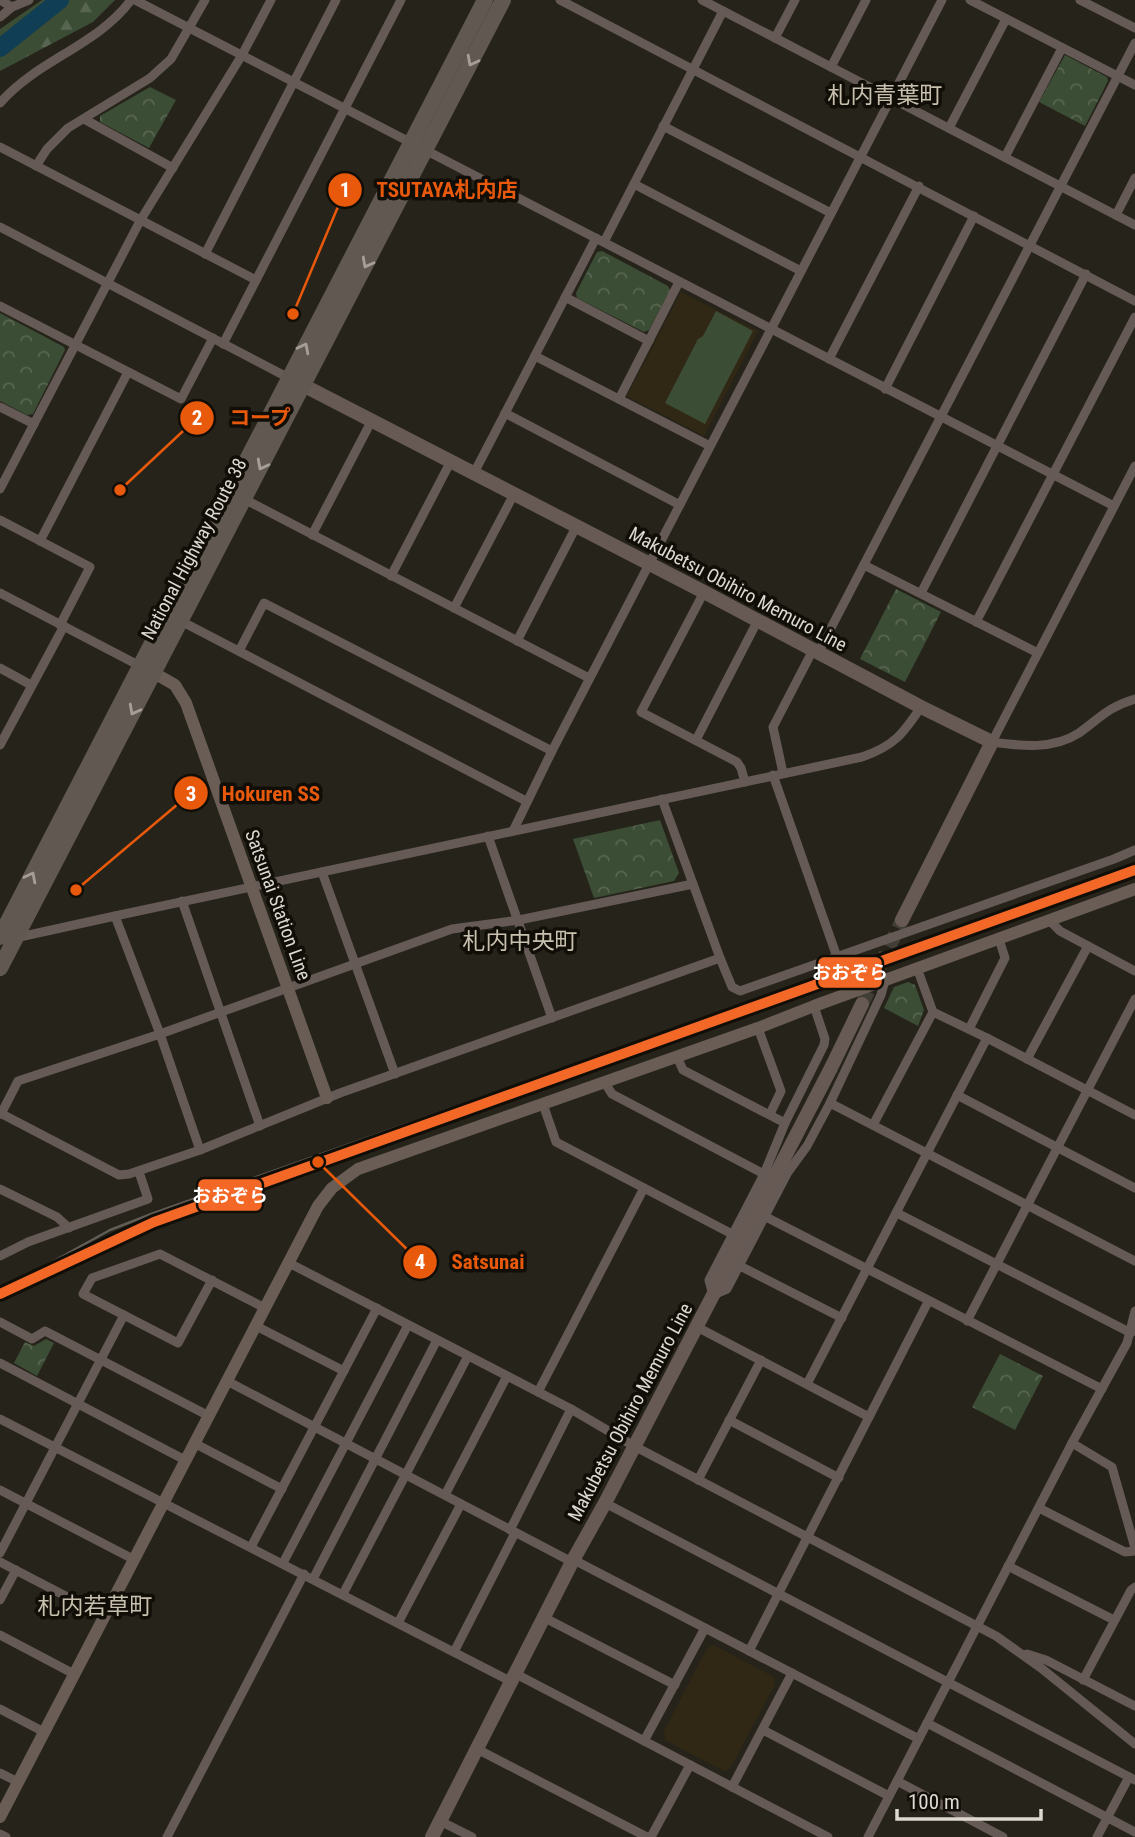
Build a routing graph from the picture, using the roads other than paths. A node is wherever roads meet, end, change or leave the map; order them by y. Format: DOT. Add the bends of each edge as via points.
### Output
graph roads {
  1 [pos="0,0"];
  2 [pos="29,0"];
  3 [pos="133,0"];
  4 [pos="205,0"];
  5 [pos="271,0"];
  6 [pos="336,0"];
  7 [pos="401,0"];
  8 [pos="503,0"];
  9 [pos="560,0"];
  10 [pos="702,0"];
  11 [pos="795,0"];
  12 [pos="866,0"];
  13 [pos="942,0"];
  14 [pos="970,0"];
  15 [pos="1080,0"];
  16 [pos="481,3"];
  17 [pos="12,7"];
  18 [pos="722,7"];
  19 [pos="0,17"];
  20 [pos="1006,19"];
  21 [pos="1135,28"];
  22 [pos="190,29"];
  23 [pos="775,38"];
  24 [pos="1135,43"];
  25 [pos="1062,48"];
  26 [pos="242,55"];
  27 [pos="831,67"];
  28 [pos="693,69"];
  29 [pos="1118,77"];
  30 [pos="294,81"];
  31 [pos="1135,85"];
  32 [pos="890,98"];
  33 [pos="0,103"];
  34 [pos="346,109"];
  35 [pos="83,119"];
  36 [pos="663,127"];
  37 [pos="949,128"];
  38 [pos="411,142"];
  39 [pos="0,147"];
  40 [pos="426,150"];
  41 [pos="860,156"];
  42 [pos="1005,157"];
  43 [pos="36,166"];
  44 [pos="173,168"];
  45 [pos="1135,178"];
  46 [pos="634,184"];
  47 [pos="1061,186"];
  48 [pos="919,187"];
  49 [pos="831,214"];
  50 [pos="1116,215"];
  51 [pos="974,216"];
  52 [pos="140,220"];
  53 [pos="1135,225"];
  54 [pos="0,227"];
  55 [pos="600,240"];
  56 [pos="1030,245"];
  57 [pos="205,254"];
  58 [pos="801,271"];
  59 [pos="1086,274"];
  60 [pos="256,280"];
  61 [pos="107,282"];
  62 [pos="679,282"];
  63 [pos="565,297"];
  64 [pos="1135,301"];
  65 [pos="0,306"];
  66 [pos="1135,317"];
  67 [pos="771,329"];
  68 [pos="213,338"];
  69 [pos="649,341"];
  70 [pos="223,344"];
  71 [pos="75,345"];
  72 [pos="535,356"];
  73 [pos="829,359"];
  74 [pos="128,372"];
  75 [pos="296,382"];
  76 [pos="885,388"];
  77 [pos="619,399"];
  78 [pos="0,407"];
  79 [pos="505,413"];
  80 [pos="940,417"];
  81 [pos="372,419"];
  82 [pos="34,424"];
  83 [pos="710,446"];
  84 [pos="996,446"];
  85 [pos="451,461"];
  86 [pos="1135,466"];
  87 [pos="474,473"];
  88 [pos="1053,475"];
  89 [pos="0,489"];
  90 [pos="513,495"];
  91 [pos="244,499"];
  92 [pos="680,505"];
  93 [pos="1114,506"];
  94 [pos="0,520"];
  95 [pos="576,527"];
  96 [pos="312,535"];
  97 [pos="40,541"];
  98 [pos="649,564"];
  99 [pos="864,565"];
  100 [pos="391,576"];
  101 [pos="704,592"];
  102 [pos="0,593"];
  103 [pos="921,593"];
  104 [pos="454,608"];
  105 [pos="174,617"];
  106 [pos="758,621"];
  107 [pos="976,622"];
  108 [pos="62,626"];
  109 [pos="517,640"];
  110 [pos="239,651"];
  111 [pos="815,651"];
  112 [pos="1038,653"];
  113 [pos="0,668"];
  114 [pos="147,669"];
  115 [pos="589,678"];
  116 [pos="32,685"];
  117 [pos="1135,699"];
  118 [pos="921,706"];
  119 [pos="696,740"];
  120 [pos="992,742"];
  121 [pos="0,745"];
  122 [pos="552,751"];
  123 [pos="778,774"];
  124 [pos="745,782"];
  125 [pos="662,799"];
  126 [pos="526,801"];
  127 [pos="513,831"];
  128 [pos="488,836"];
  129 [pos="1135,850"];
  130 [pos="322,872"];
  131 [pos="693,884"];
  132 [pos="251,886"];
  133 [pos="1135,889"];
  134 [pos="182,901"];
  135 [pos="115,916"];
  136 [pos="519,920"];
  137 [pos="902,920"];
  138 [pos="1050,921"];
  139 [pos="5,939"];
  140 [pos="999,939"];
  141 [pos="1088,946"];
  142 [pos="838,957"];
  143 [pos="720,958"];
  144 [pos="356,962"];
  145 [pos="0,968"];
  146 [pos="918,968"];
  147 [pos="1135,971"];
  148 [pos="885,980"];
  149 [pos="288,988"];
  150 [pos="1135,999"];
  151 [pos="862,1004"];
  152 [pos="814,1006"];
  153 [pos="220,1011"];
  154 [pos="933,1012"];
  155 [pos="552,1018"];
  156 [pos="758,1028"];
  157 [pos="969,1029"];
  158 [pos="160,1034"];
  159 [pos="987,1038"];
  160 [pos="677,1057"];
  161 [pos="1027,1059"];
  162 [pos="395,1073"];
  163 [pos="605,1083"];
  164 [pos="1087,1091"];
  165 [pos="957,1095"];
  166 [pos="327,1098"];
  167 [pos="830,1103"];
  168 [pos="543,1104"];
  169 [pos="1,1114"];
  170 [pos="769,1114"];
  171 [pos="1135,1115"];
  172 [pos="785,1123"];
  173 [pos="873,1125"];
  174 [pos="260,1126"];
  175 [pos="1057,1149"];
  176 [pos="200,1150"];
  177 [pos="928,1154"];
  178 [pos="139,1172"];
  179 [pos="764,1174"];
  180 [pos="645,1188"];
  181 [pos="1135,1188"];
  182 [pos="0,1189"];
  183 [pos="1027,1206"];
  184 [pos="897,1213"];
  185 [pos="766,1217"];
  186 [pos="69,1227"];
  187 [pos="733,1234"];
  188 [pos="0,1256"];
  189 [pos="1135,1261"];
  190 [pos="289,1263"];
  191 [pos="996,1265"];
  192 [pos="740,1266"];
  193 [pos="867,1269"];
  194 [pos="212,1280"];
  195 [pos="713,1295"];
  196 [pos="928,1302"];
  197 [pos="265,1308"];
  198 [pos="377,1308"];
  199 [pos="1135,1311"];
  200 [pos="124,1315"];
  201 [pos="842,1318"];
  202 [pos="967,1321"];
  203 [pos="0,1322"];
  204 [pos="408,1325"];
  205 [pos="256,1326"];
  206 [pos="697,1326"];
  207 [pos="1131,1332"];
  208 [pos="437,1340"];
  209 [pos="468,1356"];
  210 [pos="100,1360"];
  211 [pos="761,1360"];
  212 [pos="0,1363"];
  213 [pos="344,1371"];
  214 [pos="507,1376"];
  215 [pos="227,1381"];
  216 [pos="807,1384"];
  217 [pos="1102,1390"];
  218 [pos="538,1392"];
  219 [pos="77,1403"];
  220 [pos="571,1409"];
  221 [pos="209,1416"];
  222 [pos="869,1417"];
  223 [pos="0,1419"];
  224 [pos="729,1420"];
  225 [pos="314,1427"];
  226 [pos="194,1443"];
  227 [pos="1072,1443"];
  228 [pos="346,1444"];
  229 [pos="634,1446"];
  230 [pos="54,1448"];
  231 [pos="186,1460"];
  232 [pos="376,1460"];
  233 [pos="405,1475"];
  234 [pos="839,1478"];
  235 [pos="698,1480"];
  236 [pos="282,1489"];
  237 [pos="0,1490"];
  238 [pos="445,1495"];
  239 [pos="163,1502"];
  240 [pos="605,1503"];
  241 [pos="26,1504"];
  242 [pos="461,1504"];
  243 [pos="1039,1508"];
  244 [pos="512,1531"];
  245 [pos="808,1537"];
  246 [pos="251,1547"];
  247 [pos="1135,1550"];
  248 [pos="0,1553"];
  249 [pos="134,1559"];
  250 [pos="573,1561"];
  251 [pos="0,1562"];
  252 [pos="283,1563"];
  253 [pos="1008,1566"];
  254 [pos="16,1570"];
  255 [pos="304,1574"];
  256 [pos="313,1579"];
  257 [pos="1135,1587"];
  258 [pos="343,1594"];
  259 [pos="778,1594"];
  260 [pos="0,1600"];
  261 [pos="104,1616"];
  262 [pos="544,1618"];
  263 [pos="1114,1620"];
  264 [pos="398,1623"];
  265 [pos="978,1625"];
  266 [pos="705,1628"];
  267 [pos="0,1635"];
  268 [pos="749,1651"];
  269 [pos="1018,1651"];
  270 [pos="454,1652"];
  271 [pos="793,1673"];
  272 [pos="74,1674"];
  273 [pos="514,1678"];
  274 [pos="1083,1679"];
  275 [pos="949,1682"];
  276 [pos="675,1685"];
  277 [pos="1135,1706"];
  278 [pos="0,1709"];
  279 [pos="927,1723"];
  280 [pos="763,1730"];
  281 [pos="44,1732"];
  282 [pos="919,1739"];
  283 [pos="644,1741"];
  284 [pos="1135,1744"];
  285 [pos="477,1749"];
  286 [pos="690,1765"];
  287 [pos="0,1773"];
  288 [pos="1132,1778"];
  289 [pos="897,1781"];
  290 [pos="18,1782"];
  291 [pos="732,1787"];
  292 [pos="889,1796"];
  293 [pos="0,1817"];
  294 [pos="1108,1818"];
  295 [pos="440,1821"];
  296 [pos="1135,1832"];
  297 [pos="0,1834"];
  298 [pos="6,1837"];
  299 [pos="167,1837"];
  300 [pos="432,1837"];
  301 [pos="472,1837"];
  302 [pos="649,1837"];
  303 [pos="828,1837"];
  304 [pos="868,1837"];
  305 [pos="1003,1837"];
  306 [pos="1097,1837"];
  1 -- 17 [label="street"];
  2 -- 17 [label="street"];
  3 -- 22 [label="street"];
  3 -- 33 [label="street" via="90,39 22,81"];
  4 -- 22 [label="street"];
  5 -- 26 [label="street"];
  6 -- 30 [label="street"];
  7 -- 34 [label="street"];
  8 -- 40 [label="highway, National Highway Route 38, one-way"];
  9 -- 28 [label="street"];
  10 -- 18 [label="street"];
  11 -- 23 [label="street"];
  12 -- 27 [label="street"];
  13 -- 32 [label="street"];
  14 -- 20 [label="street"];
  15 -- 21 [label="street"];
  16 -- 38 [label="highway, National Highway Route 38"];
  17 -- 19 [label="street"];
  18 -- 23 [label="street"];
  18 -- 28 [label="street"];
  20 -- 25 [label="street"];
  20 -- 37 [label="street"];
  22 -- 26 [label="street"];
  22 -- 35 [label="street" via="171,59 150,78"];
  23 -- 27 [label="street"];
  24 -- 29 [label="street"];
  25 -- 29 [label="street"];
  25 -- 42 [label="street"];
  26 -- 30 [label="street"];
  26 -- 44 [label="street"];
  27 -- 32 [label="street"];
  28 -- 36 [label="street"];
  28 -- 41 [label="street"];
  29 -- 31 [label="street"];
  29 -- 47 [label="street"];
  30 -- 34 [label="street"];
  30 -- 57 [label="street"];
  32 -- 37 [label="street"];
  32 -- 41 [label="street"];
  34 -- 38 [label="street"];
  34 -- 60 [label="street"];
  35 -- 43 [label="street" via="47,149"];
  35 -- 44 [label="street"];
  36 -- 46 [label="street"];
  36 -- 49 [label="street"];
  37 -- 42 [label="street"];
  38 -- 40 [label="street"];
  75 -- 38 [label="highway, National Highway Route 38, one-way"];
  39 -- 43 [label="street"];
  40 -- 55 [label="street"];
  40 -- 75 [label="highway, National Highway Route 38, one-way"];
  41 -- 48 [label="street"];
  41 -- 49 [label="street"];
  42 -- 47 [label="street"];
  43 -- 52 [label="street"];
  44 -- 52 [label="street"];
  45 -- 50 [label="street"];
  46 -- 55 [label="street"];
  46 -- 58 [label="street"];
  47 -- 50 [label="street"];
  47 -- 56 [label="street"];
  48 -- 51 [label="street"];
  48 -- 73 [label="street"];
  49 -- 58 [label="street"];
  50 -- 53 [label="street"];
  51 -- 56 [label="street"];
  51 -- 76 [label="street"];
  52 -- 57 [label="street"];
  52 -- 61 [label="street"];
  54 -- 61 [label="street"];
  55 -- 62 [label="street"];
  55 -- 63 [label="street"];
  56 -- 59 [label="street"];
  56 -- 80 [label="street"];
  57 -- 60 [label="street"];
  58 -- 67 [label="street"];
  59 -- 64 [label="street"];
  59 -- 84 [label="street"];
  60 -- 70 [label="street"];
  61 -- 68 [label="street"];
  61 -- 71 [label="street"];
  62 -- 67 [label="street"];
  62 -- 69 [label="street"];
  63 -- 69 [label="street"];
  63 -- 72 [label="street"];
  65 -- 71 [label="street"];
  66 -- 88 [label="street"];
  67 -- 73 [label="street"];
  67 -- 83 [label="street"];
  68 -- 70 [label="street"];
  68 -- 74 [label="street" via="181,399"];
  69 -- 77 [label="street"];
  70 -- 75 [label="street"];
  71 -- 74 [label="street"];
  71 -- 82 [label="street"];
  72 -- 77 [label="street"];
  72 -- 79 [label="street"];
  73 -- 76 [label="street"];
  74 -- 97 [label="street"];
  75 -- 81 [label="main road, Makubetsu Obihiro Memuro Line"];
  75 -- 91 [label="highway, National Highway Route 38, one-way"];
  75 -- 105 [label="highway, National Highway Route 38"];
  76 -- 80 [label="street"];
  77 -- 83 [label="street"];
  78 -- 82 [label="street"];
  79 -- 87 [label="street"];
  79 -- 92 [label="street"];
  80 -- 84 [label="street"];
  80 -- 99 [label="street"];
  81 -- 85 [label="main road, Makubetsu Obihiro Memuro Line"];
  81 -- 96 [label="street"];
  82 -- 89 [label="street"];
  83 -- 92 [label="street"];
  84 -- 88 [label="street"];
  84 -- 103 [label="street"];
  85 -- 87 [label="main road, Makubetsu Obihiro Memuro Line"];
  85 -- 100 [label="street"];
  86 -- 93 [label="street"];
  87 -- 90 [label="main road, Makubetsu Obihiro Memuro Line"];
  88 -- 93 [label="street"];
  88 -- 107 [label="street"];
  90 -- 95 [label="main road, Makubetsu Obihiro Memuro Line"];
  90 -- 104 [label="street"];
  91 -- 96 [label="street"];
  91 -- 105 [label="highway, National Highway Route 38"];
  92 -- 98 [label="street"];
  93 -- 112 [label="street"];
  94 -- 97 [label="street"];
  95 -- 98 [label="main road, Makubetsu Obihiro Memuro Line"];
  95 -- 109 [label="street"];
  96 -- 100 [label="street"];
  97 -- 108 [label="street" via="90,567"];
  98 -- 101 [label="main road, Makubetsu Obihiro Memuro Line"];
  98 -- 115 [label="street"];
  99 -- 103 [label="street"];
  99 -- 111 [label="street"];
  100 -- 104 [label="street"];
  101 -- 106 [label="main road, Makubetsu Obihiro Memuro Line"];
  101 -- 119 [label="street" via="641,712"];
  102 -- 108 [label="street"];
  103 -- 107 [label="street"];
  104 -- 109 [label="street"];
  105 -- 110 [label="street"];
  105 -- 114 [label="highway, National Highway Route 38"];
  106 -- 111 [label="main road, Makubetsu Obihiro Memuro Line"];
  106 -- 119 [label="street"];
  107 -- 112 [label="street"];
  108 -- 114 [label="street"];
  108 -- 116 [label="street"];
  109 -- 115 [label="street"];
  110 -- 122 [label="street" via="264,603"];
  110 -- 126 [label="street"];
  111 -- 118 [label="main road, Makubetsu Obihiro Memuro Line"];
  111 -- 123 [label="street" via="773,727"];
  112 -- 120 [label="street"];
  113 -- 116 [label="street"];
  114 -- 132 [label="street, Satsunai Station Line" via="175,685 187,703"];
  114 -- 139 [label="highway, National Highway Route 38"];
  115 -- 122 [label="street"];
  116 -- 121 [label="street"];
  117 -- 120 [label="street" via="1111,708 1076,735 1048,745"];
  118 -- 120 [label="main road, Makubetsu Obihiro Memuro Line"];
  118 -- 123 [label="street" via="906,730 878,751"];
  119 -- 124 [label="street" via="737,762"];
  120 -- 137 [label="main road"];
  122 -- 126 [label="street"];
  123 -- 124 [label="street"];
  123 -- 142 [label="street"];
  124 -- 125 [label="street"];
  125 -- 127 [label="street"];
  125 -- 131 [label="street"];
  126 -- 127 [label="street"];
  127 -- 128 [label="street"];
  128 -- 130 [label="street"];
  128 -- 136 [label="street"];
  129 -- 142 [label="street"];
  130 -- 132 [label="street"];
  130 -- 144 [label="street"];
  131 -- 136 [label="street"];
  131 -- 143 [label="street"];
  132 -- 134 [label="street"];
  132 -- 149 [label="street, Satsunai Station Line"];
  133 -- 138 [label="street"];
  134 -- 135 [label="street"];
  134 -- 153 [label="street"];
  135 -- 139 [label="street"];
  135 -- 158 [label="street"];
  136 -- 144 [label="street" via="452,929"];
  136 -- 155 [label="street"];
  138 -- 140 [label="street"];
  138 -- 141 [label="street"];
  139 -- 145 [label="highway, National Highway Route 38"];
  140 -- 146 [label="street"];
  140 -- 157 [label="street" via="1005,958"];
  141 -- 147 [label="street"];
  141 -- 161 [label="street"];
  142 -- 143 [label="street" via="740,991 732,987"];
  143 -- 155 [label="street"];
  144 -- 149 [label="street"];
  144 -- 162 [label="street"];
  146 -- 148 [label="street"];
  146 -- 154 [label="street"];
  148 -- 152 [label="street"];
  148 -- 167 [label="street"];
  149 -- 153 [label="street"];
  149 -- 166 [label="street, Satsunai Station Line"];
  150 -- 164 [label="street"];
  151 -- 195 [label="main road, Makubetsu Obihiro Memuro Line"];
  152 -- 156 [label="street"];
  152 -- 172 [label="street" via="824,1045"];
  153 -- 158 [label="street"];
  153 -- 174 [label="street"];
  154 -- 157 [label="street"];
  154 -- 173 [label="street"];
  155 -- 162 [label="street"];
  156 -- 160 [label="street"];
  156 -- 170 [label="street" via="780,1091"];
  157 -- 159 [label="street"];
  158 -- 169 [label="street" via="18,1081"];
  158 -- 176 [label="street"];
  159 -- 161 [label="street"];
  159 -- 165 [label="street"];
  160 -- 163 [label="street"];
  160 -- 170 [label="street" via="683,1069"];
  161 -- 164 [label="street"];
  162 -- 166 [label="street"];
  163 -- 168 [label="street"];
  163 -- 179 [label="street" via="612,1094"];
  164 -- 171 [label="street"];
  164 -- 175 [label="street"];
  165 -- 175 [label="street"];
  165 -- 177 [label="street"];
  166 -- 174 [label="street"];
  167 -- 173 [label="street"];
  167 -- 185 [label="street"];
  168 -- 180 [label="street" via="556,1142"];
  168 -- 190 [label="street" via="358,1169 332,1188 318,1206"];
  169 -- 178 [label="street" via="119,1175"];
  170 -- 172 [label="street"];
  172 -- 179 [label="street"];
  173 -- 177 [label="street"];
  174 -- 176 [label="street"];
  175 -- 181 [label="street"];
  175 -- 183 [label="street"];
  176 -- 178 [label="street"];
  177 -- 183 [label="street"];
  177 -- 184 [label="street"];
  178 -- 186 [label="street" via="148,1199"];
  179 -- 187 [label="street"];
  180 -- 187 [label="street"];
  180 -- 218 [label="street"];
  182 -- 186 [label="street"];
  183 -- 189 [label="street"];
  183 -- 191 [label="street"];
  184 -- 191 [label="street"];
  184 -- 193 [label="street"];
  185 -- 192 [label="street"];
  185 -- 193 [label="street"];
  186 -- 188 [label="street"];
  187 -- 195 [label="street" via="709,1280"];
  190 -- 197 [label="street"];
  190 -- 198 [label="street"];
  191 -- 202 [label="street"];
  191 -- 207 [label="street"];
  192 -- 195 [label="street" via="727,1289"];
  192 -- 201 [label="street"];
  193 -- 196 [label="street"];
  193 -- 201 [label="street"];
  194 -- 197 [label="street"];
  194 -- 200 [label="street" via="178,1343"];
  194 -- 200 [label="street" via="160,1254 92,1278 83,1294"];
  195 -- 206 [label="main road, Makubetsu Obihiro Memuro Line"];
  196 -- 202 [label="street"];
  196 -- 222 [label="street"];
  197 -- 205 [label="street"];
  198 -- 204 [label="street"];
  198 -- 213 [label="street"];
  199 -- 207 [label="street"];
  200 -- 210 [label="street"];
  201 -- 216 [label="street"];
  202 -- 217 [label="street"];
  203 -- 210 [label="street" via="32,1339 45,1331"];
  204 -- 208 [label="street"];
  204 -- 228 [label="street"];
  205 -- 213 [label="street"];
  205 -- 215 [label="street"];
  206 -- 211 [label="street"];
  206 -- 229 [label="main road, Makubetsu Obihiro Memuro Line"];
  207 -- 217 [label="street"];
  208 -- 209 [label="street"];
  208 -- 232 [label="street"];
  209 -- 214 [label="street"];
  209 -- 233 [label="street"];
  210 -- 219 [label="street"];
  210 -- 221 [label="street"];
  211 -- 216 [label="street"];
  211 -- 224 [label="street"];
  212 -- 219 [label="street"];
  213 -- 225 [label="street"];
  214 -- 218 [label="street"];
  214 -- 238 [label="street"];
  215 -- 221 [label="street"];
  215 -- 225 [label="street"];
  216 -- 222 [label="street"];
  217 -- 227 [label="street"];
  218 -- 220 [label="street"];
  219 -- 230 [label="street"];
  219 -- 231 [label="street"];
  220 -- 229 [label="street"];
  220 -- 244 [label="street"];
  221 -- 226 [label="street"];
  222 -- 234 [label="street"];
  223 -- 230 [label="street"];
  224 -- 234 [label="street"];
  224 -- 235 [label="street"];
  225 -- 228 [label="street"];
  225 -- 236 [label="street"];
  226 -- 231 [label="street"];
  226 -- 236 [label="street"];
  227 -- 243 [label="street"];
  227 -- 247 [label="street" via="1112,1467"];
  228 -- 232 [label="street"];
  228 -- 252 [label="street"];
  229 -- 235 [label="street"];
  229 -- 240 [label="main road, Makubetsu Obihiro Memuro Line"];
  230 -- 239 [label="street"];
  230 -- 241 [label="street"];
  231 -- 239 [label="street"];
  232 -- 233 [label="street"];
  232 -- 256 [label="street"];
  233 -- 238 [label="street"];
  233 -- 258 [label="street"];
  234 -- 245 [label="street"];
  235 -- 245 [label="street"];
  236 -- 246 [label="street"];
  237 -- 241 [label="street"];
  238 -- 242 [label="street"];
  239 -- 246 [label="street"];
  239 -- 249 [label="street"];
  240 -- 250 [label="main road, Makubetsu Obihiro Memuro Line"];
  240 -- 259 [label="street"];
  241 -- 248 [label="street"];
  241 -- 249 [label="street"];
  242 -- 244 [label="street"];
  242 -- 264 [label="street"];
  243 -- 247 [label="street" via="1125,1552"];
  243 -- 253 [label="street"];
  244 -- 250 [label="street"];
  244 -- 270 [label="street"];
  245 -- 259 [label="street"];
  245 -- 265 [label="street"];
  246 -- 252 [label="street"];
  249 -- 261 [label="street"];
  250 -- 262 [label="main road, Makubetsu Obihiro Memuro Line"];
  250 -- 266 [label="street"];
  251 -- 254 [label="street"];
  252 -- 255 [label="street"];
  253 -- 263 [label="street"];
  253 -- 265 [label="street"];
  254 -- 260 [label="street"];
  254 -- 261 [label="street"];
  255 -- 256 [label="street"];
  255 -- 299 [label="street"];
  256 -- 258 [label="street"];
  257 -- 263 [label="street"];
  258 -- 264 [label="street"];
  259 -- 268 [label="street"];
  259 -- 275 [label="street"];
  261 -- 272 [label="street"];
  262 -- 273 [label="main road, Makubetsu Obihiro Memuro Line"];
  262 -- 276 [label="street"];
  263 -- 274 [label="street"];
  264 -- 270 [label="street"];
  265 -- 269 [label="street"];
  265 -- 275 [label="street"];
  266 -- 268 [label="street"];
  266 -- 276 [label="street"];
  267 -- 272 [label="street"];
  268 -- 271 [label="street"];
  269 -- 274 [label="street"];
  269 -- 284 [label="street"];
  270 -- 273 [label="street"];
  271 -- 280 [label="street"];
  271 -- 282 [label="street"];
  272 -- 281 [label="street"];
  273 -- 283 [label="street"];
  273 -- 285 [label="main road, Makubetsu Obihiro Memuro Line"];
  274 -- 277 [label="street"];
  275 -- 279 [label="street"];
  275 -- 288 [label="street"];
  276 -- 283 [label="street"];
  278 -- 281 [label="street"];
  279 -- 282 [label="street"];
  279 -- 294 [label="street"];
  280 -- 291 [label="street"];
  280 -- 292 [label="street"];
  281 -- 290 [label="street"];
  282 -- 289 [label="street"];
  283 -- 286 [label="street"];
  285 -- 295 [label="main road, Makubetsu Obihiro Memuro Line"];
  285 -- 302 [label="street"];
  286 -- 291 [label="street"];
  286 -- 302 [label="street"];
  287 -- 290 [label="street"];
  288 -- 294 [label="street"];
  289 -- 292 [label="street"];
  289 -- 305 [label="street"];
  290 -- 293 [label="street"];
  291 -- 303 [label="street"];
  292 -- 304 [label="street"];
  294 -- 296 [label="street"];
  294 -- 306 [label="street"];
  295 -- 300 [label="main road, Makubetsu Obihiro Memuro Line"];
  295 -- 301 [label="street"];
  297 -- 298 [label="street"];
}
